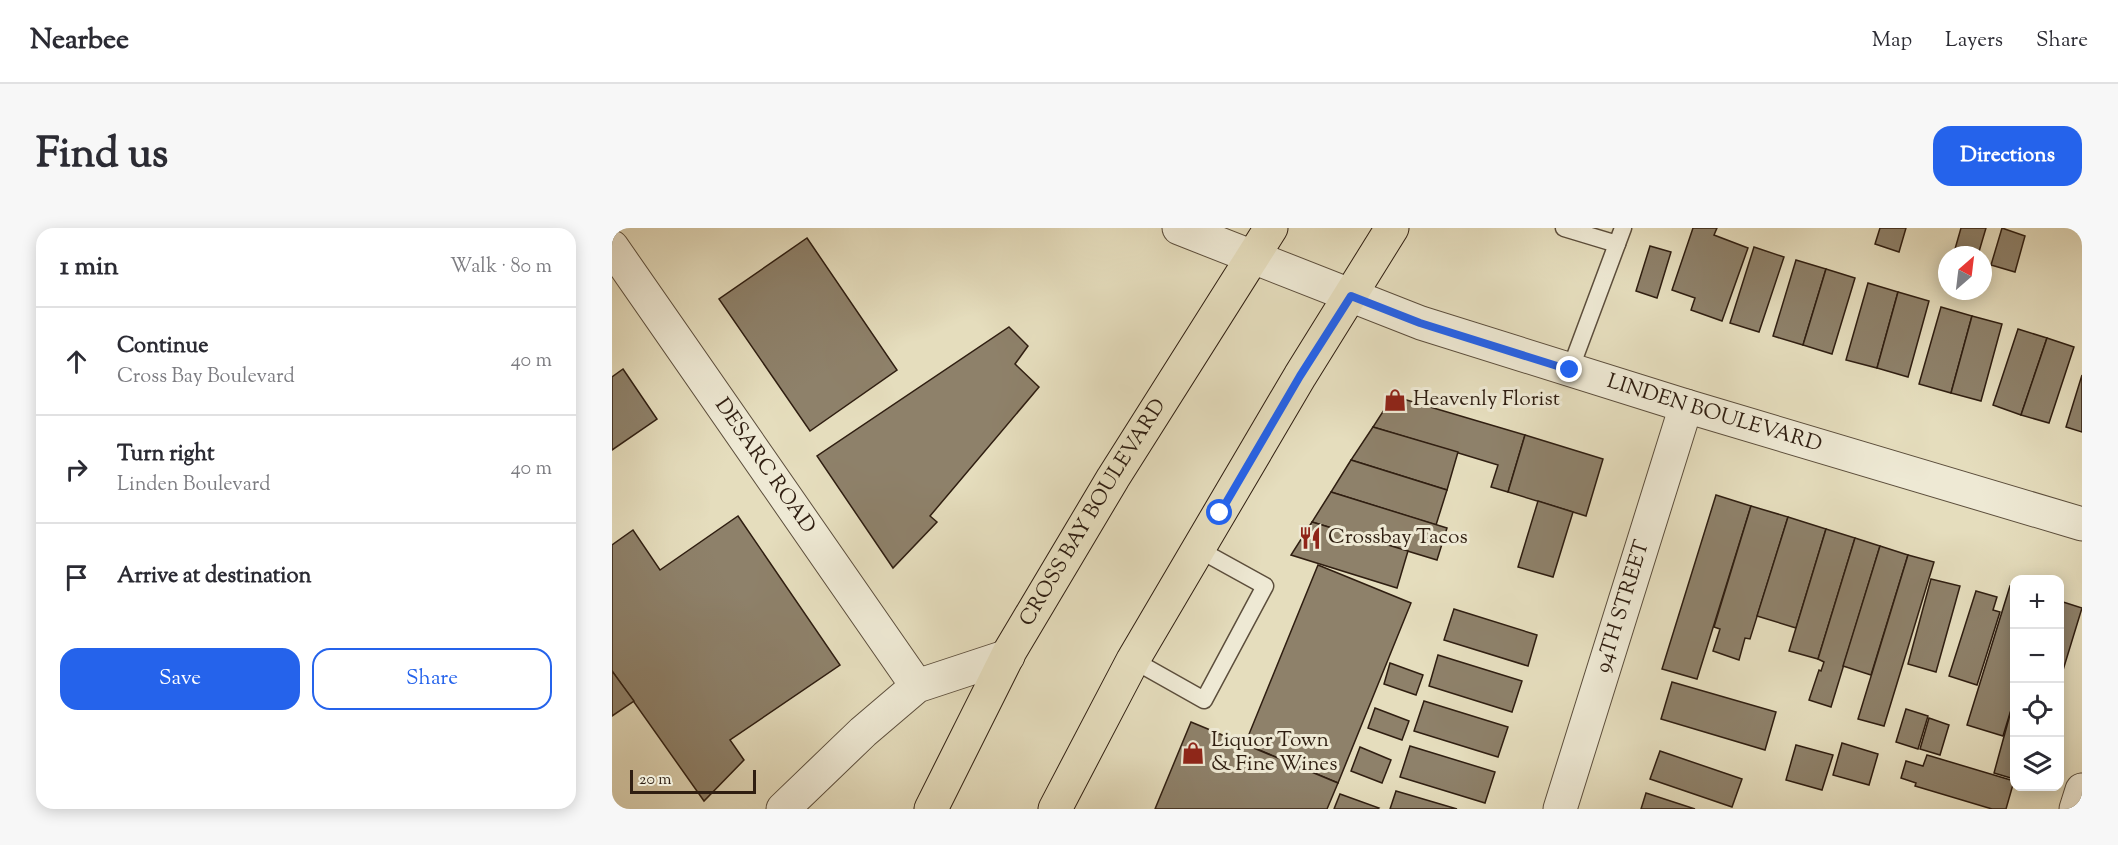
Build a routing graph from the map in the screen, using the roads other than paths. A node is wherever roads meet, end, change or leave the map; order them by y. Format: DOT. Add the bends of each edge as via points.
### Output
graph roads {
  1 [pos="1179,228"];
  2 [pos="1271,228"];
  3 [pos="1392,228"];
  4 [pos="1564,228"];
  5 [pos="1623,228"];
  6 [pos="1617,244"];
  7 [pos="612,247"];
  8 [pos="1253,258"];
  9 [pos="1351,296"];
  10 [pos="1570,370"];
  11 [pos="1686,406"];
  12 [pos="2082,524"];
  13 [pos="1198,549"];
  14 [pos="1008,656"];
  15 [pos="1133,660"];
  16 [pos="917,686"];
  17 [pos="2082,790"];
  18 [pos="783,809"];
  19 [pos="931,809"];
  20 [pos="1055,809"];
  21 [pos="1560,809"];
  22 [pos="2076,809"];
  1 -- 8 [label="street, LINDEN BOULEVARD"];
  2 -- 8 [label="main road, CROSS BAY BOULEVARD"];
  3 -- 9 [label="main road"];
  4 -- 6 [label="lane"];
  5 -- 6 [label="lane"];
  6 -- 10 [label="lane"];
  7 -- 16 [label="street, DESARC ROAD"];
  8 -- 9 [label="street, LINDEN BOULEVARD"];
  8 -- 14 [label="main road, CROSS BAY BOULEVARD" via="1113,478"];
  9 -- 10 [label="street, LINDEN BOULEVARD" via="1420,323"];
  9 -- 13 [label="main road"];
  10 -- 11 [label="street, LINDEN BOULEVARD"];
  11 -- 12 [label="street, LINDEN BOULEVARD"];
  11 -- 21 [label="street, 94TH STREET"];
  13 -- 15 [label="main road"];
  13 -- 15 [label="lane" via="1265,586 1204,700"];
  14 -- 16 [label="street"];
  14 -- 19 [label="main road, CROSS BAY BOULEVARD"];
  15 -- 20 [label="main road"];
  16 -- 18 [label="street"];
  17 -- 22 [label="street"];
}
